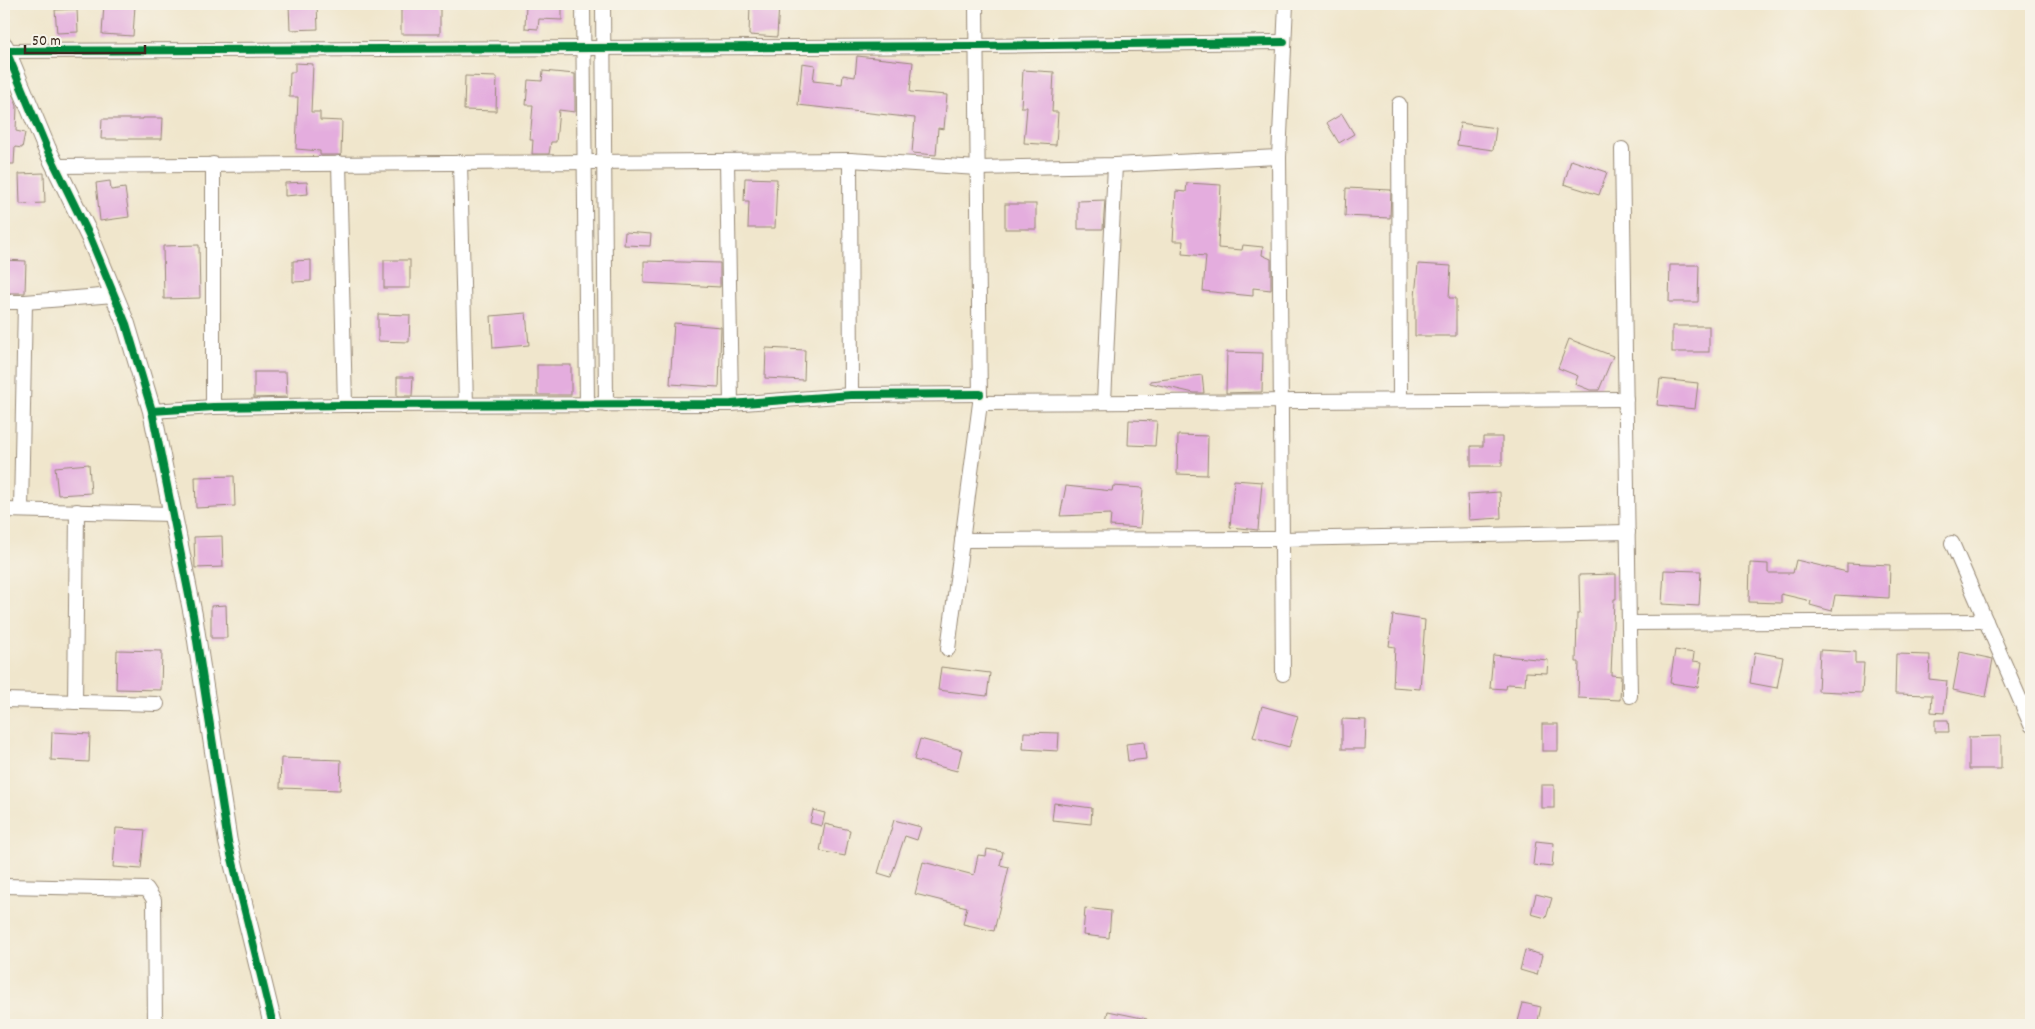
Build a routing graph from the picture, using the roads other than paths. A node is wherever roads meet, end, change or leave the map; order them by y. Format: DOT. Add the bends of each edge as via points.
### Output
graph roads {
  1 [pos="583,4"];
  2 [pos="603,4"];
  3 [pos="976,4"];
  4 [pos="1286,4"];
  5 [pos="1284,42"];
  6 [pos="976,46"];
  7 [pos="583,47"];
  8 [pos="603,47"];
  9 [pos="5,49"];
  10 [pos="1399,104"];
  11 [pos="1622,149"];
  12 [pos="1279,157"];
  13 [pos="850,160"];
  14 [pos="727,161"];
  15 [pos="460,162"];
  16 [pos="584,162"];
  17 [pos="604,162"];
  18 [pos="339,163"];
  19 [pos="213,164"];
  20 [pos="1115,165"];
  21 [pos="55,166"];
  22 [pos="978,168"];
  23 [pos="114,295"];
  24 [pos="4,302"];
  25 [pos="25,302"];
  26 [pos="851,395"];
  27 [pos="980,399"];
  28 [pos="1626,399"];
  29 [pos="1400,400"];
  30 [pos="1281,401"];
  31 [pos="1104,402"];
  32 [pos="345,404"];
  33 [pos="731,404"];
  34 [pos="466,405"];
  35 [pos="587,405"];
  36 [pos="606,405"];
  37 [pos="213,407"];
  38 [pos="152,411"];
  39 [pos="4,510"];
  40 [pos="21,510"];
  41 [pos="77,511"];
  42 [pos="172,514"];
  43 [pos="1628,532"];
  44 [pos="1282,538"];
  45 [pos="962,540"];
  46 [pos="1952,543"];
  47 [pos="1986,622"];
  48 [pos="1630,623"];
  49 [pos="948,648"];
  50 [pos="1283,674"];
  51 [pos="1630,696"];
  52 [pos="4,700"];
  53 [pos="75,702"];
  54 [pos="157,704"];
  55 [pos="2031,725"];
  56 [pos="4,886"];
  57 [pos="155,1025"];
  58 [pos="273,1025"];
  1 -- 7 [label="street"];
  2 -- 8 [label="street"];
  3 -- 6 [label="street"];
  4 -- 5 [label="street"];
  5 -- 6 [label="street"];
  5 -- 12 [label="street"];
  6 -- 8 [label="street"];
  6 -- 22 [label="street"];
  7 -- 8 [label="street"];
  7 -- 9 [label="street"];
  7 -- 16 [label="street"];
  8 -- 17 [label="street"];
  9 -- 21 [label="street"];
  10 -- 29 [label="street"];
  11 -- 28 [label="street"];
  12 -- 20 [label="street"];
  12 -- 30 [label="street"];
  13 -- 14 [label="street"];
  13 -- 22 [label="street"];
  13 -- 26 [label="street"];
  14 -- 17 [label="street"];
  14 -- 33 [label="street"];
  15 -- 16 [label="street"];
  15 -- 18 [label="street"];
  15 -- 34 [label="street"];
  16 -- 17 [label="street"];
  16 -- 35 [label="street"];
  17 -- 36 [label="street"];
  18 -- 19 [label="street"];
  18 -- 32 [label="street"];
  19 -- 21 [label="street"];
  19 -- 37 [label="street"];
  20 -- 22 [label="street"];
  20 -- 31 [label="street"];
  21 -- 23 [label="street"];
  22 -- 27 [label="street"];
  23 -- 25 [label="street"];
  23 -- 38 [label="street"];
  24 -- 25 [label="street"];
  25 -- 40 [label="street"];
  26 -- 27 [label="street"];
  26 -- 33 [label="street"];
  27 -- 31 [label="street"];
  27 -- 45 [label="street"];
  28 -- 29 [label="street"];
  28 -- 43 [label="street"];
  29 -- 30 [label="street"];
  30 -- 31 [label="street"];
  30 -- 44 [label="street"];
  32 -- 34 [label="street"];
  32 -- 37 [label="street"];
  33 -- 36 [label="street"];
  34 -- 35 [label="street"];
  35 -- 36 [label="street"];
  37 -- 38 [label="street"];
  38 -- 42 [label="street"];
  39 -- 40 [label="street"];
  40 -- 41 [label="street"];
  41 -- 42 [label="street"];
  41 -- 53 [label="street"];
  42 -- 58 [label="street" via="193,615 228,842"];
  43 -- 44 [label="street"];
  43 -- 48 [label="street"];
  44 -- 45 [label="street"];
  44 -- 50 [label="street"];
  45 -- 49 [label="street"];
  46 -- 47 [label="street"];
  47 -- 48 [label="street"];
  47 -- 55 [label="street"];
  48 -- 51 [label="street"];
  52 -- 53 [label="street"];
  53 -- 54 [label="street"];
  56 -- 57 [label="street" via="147,890 154,900"];
}
